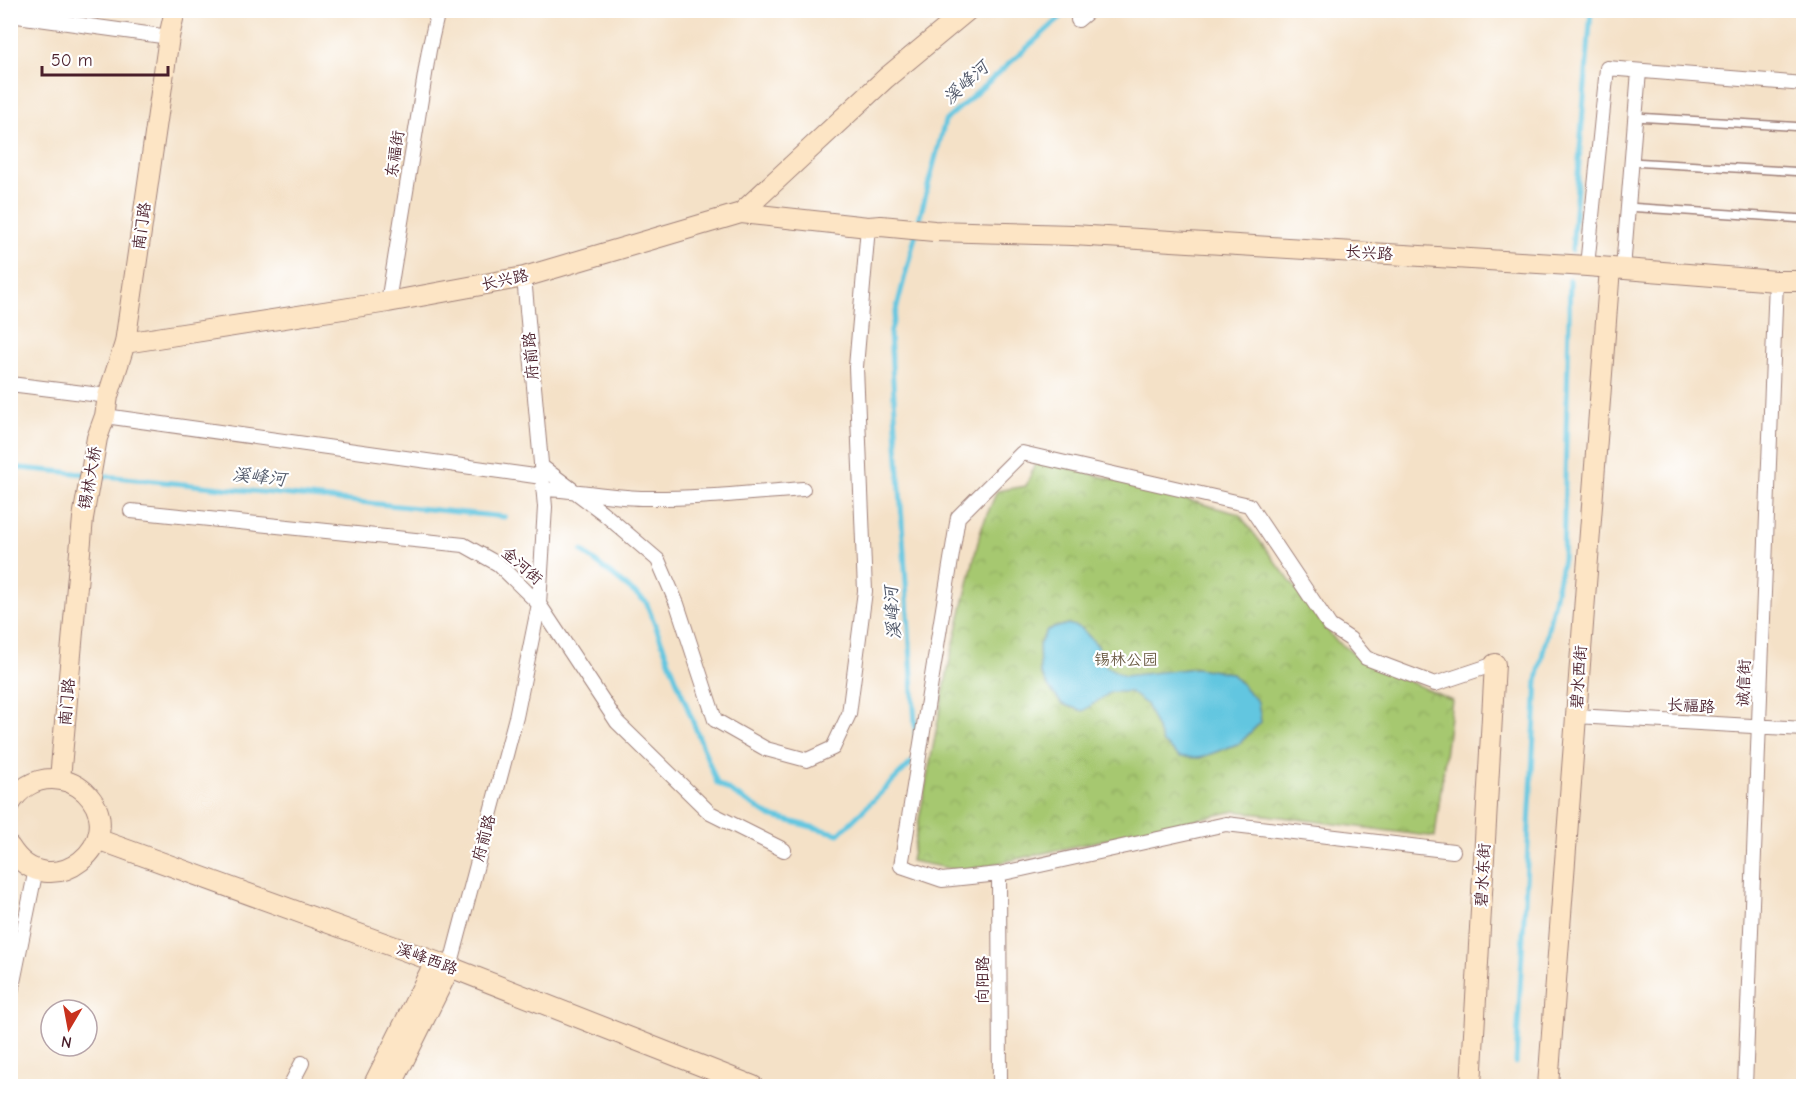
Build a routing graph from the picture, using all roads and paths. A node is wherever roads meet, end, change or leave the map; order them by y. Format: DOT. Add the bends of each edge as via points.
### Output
graph roads {
  1 [pos="175,10"];
  2 [pos="438,10"];
  3 [pos="968,10"];
  4 [pos="1090,10"];
  5 [pos="10,15"];
  6 [pos="1078,20"];
  7 [pos="169,37"];
  8 [pos="1639,71"];
  9 [pos="1803,84"];
  10 [pos="1635,117"];
  11 [pos="1803,127"];
  12 [pos="1631,162"];
  13 [pos="1803,172"];
  14 [pos="1628,207"];
  15 [pos="741,213"];
  16 [pos="1803,219"];
  17 [pos="874,227"];
  18 [pos="1587,266"];
  19 [pos="1616,268"];
  20 [pos="524,277"];
  21 [pos="1776,281"];
  22 [pos="1803,281"];
  23 [pos="388,302"];
  24 [pos="125,343"];
  25 [pos="10,384"];
  26 [pos="108,396"];
  27 [pos="105,416"];
  28 [pos="97,438"];
  29 [pos="542,477"];
  30 [pos="803,489"];
  31 [pos="573,490"];
  32 [pos="131,511"];
  33 [pos="83,518"];
  34 [pos="539,604"];
  35 [pos="1495,664"];
  36 [pos="1576,716"];
  37 [pos="1759,726"];
  38 [pos="1803,729"];
  39 [pos="60,779"];
  40 [pos="10,804"];
  41 [pos="97,839"];
  42 [pos="10,847"];
  43 [pos="784,850"];
  44 [pos="1454,851"];
  45 [pos="36,869"];
  46 [pos="999,874"];
  47 [pos="443,965"];
  48 [pos="10,997"];
  49 [pos="302,1063"];
  50 [pos="290,1086"];
  51 [pos="373,1086"];
  52 [pos="392,1086"];
  53 [pos="753,1086"];
  54 [pos="1000,1086"];
  55 [pos="1471,1086"];
  56 [pos="1548,1086"];
  57 [pos="1745,1086"];
  1 -- 7 [label="street, 南门路"];
  2 -- 23 [label="street, 东福街"];
  3 -- 15 [label="street" via="886,78"];
  4 -- 6 [label="street"];
  5 -- 7 [label="street"];
  7 -- 24 [label="street, 南门路"];
  8 -- 9 [label="street"];
  8 -- 10 [label="street"];
  8 -- 18 [label="street" via="1607,68"];
  10 -- 11 [label="lane"];
  10 -- 12 [label="street"];
  12 -- 13 [label="lane"];
  12 -- 14 [label="street"];
  14 -- 16 [label="lane"];
  14 -- 19 [label="street"];
  15 -- 17 [label="street, 长兴路"];
  15 -- 20 [label="street, 长兴路"];
  17 -- 18 [label="street, 长兴路"];
  17 -- 31 [label="street" via="856,367 865,591 849,714 833,748 807,760 766,749 715,720 677,604 658,560"];
  18 -- 19 [label="street, 长兴路"];
  19 -- 21 [label="street, 长兴路"];
  19 -- 36 [label="street, 碧水西街"];
  20 -- 23 [label="street, 长兴路"];
  20 -- 29 [label="street, 府前路"];
  21 -- 22 [label="street, 长兴路"];
  21 -- 37 [label="street, 诚信街"];
  23 -- 24 [label="street, 长兴路"];
  24 -- 26 [label="street, 南门路"];
  25 -- 26 [label="street"];
  26 -- 27 [label="street, 南门路"];
  27 -- 28 [label="street, 南门路"];
  27 -- 29 [label="street"];
  28 -- 33 [label="street, 锡林大桥"];
  29 -- 31 [label="street"];
  29 -- 31 [label="street"];
  29 -- 34 [label="street, 府前路" via="545,507"];
  30 -- 31 [label="street" via="693,498 638,498"];
  32 -- 34 [label="street, 金河街" via="464,545 498,564"];
  33 -- 39 [label="street, 南门路"];
  34 -- 43 [label="street, 金河街" via="617,722 710,813"];
  34 -- 47 [label="street, 府前路" via="516,717"];
  35 -- 46 [label="street" via="1435,684 1366,657 1350,639 1330,626 1250,505 1022,453 958,518 901,866 942,880"];
  35 -- 55 [label="street, 碧水东街"];
  36 -- 37 [label="street, 长福路"];
  36 -- 56 [label="street, 碧水西街"];
  37 -- 38 [label="street, 长福路"];
  37 -- 57 [label="street, 诚信街"];
  39 -- 40 [label="street" via="27,786"];
  39 -- 41 [label="street" via="89,796 98,817"];
  41 -- 45 [label="street" via="77,865 55,872"];
  41 -- 47 [label="street, 溪峰西路"];
  42 -- 45 [label="street" via="23,862"];
  44 -- 46 [label="street" via="1226,824"];
  45 -- 48 [label="street"];
  46 -- 54 [label="street, 向阳路"];
  47 -- 51 [label="street, 府前路"];
  47 -- 52 [label="street, 府前路"];
  47 -- 53 [label="street, 溪峰西路"];
  49 -- 50 [label="street"];
}
